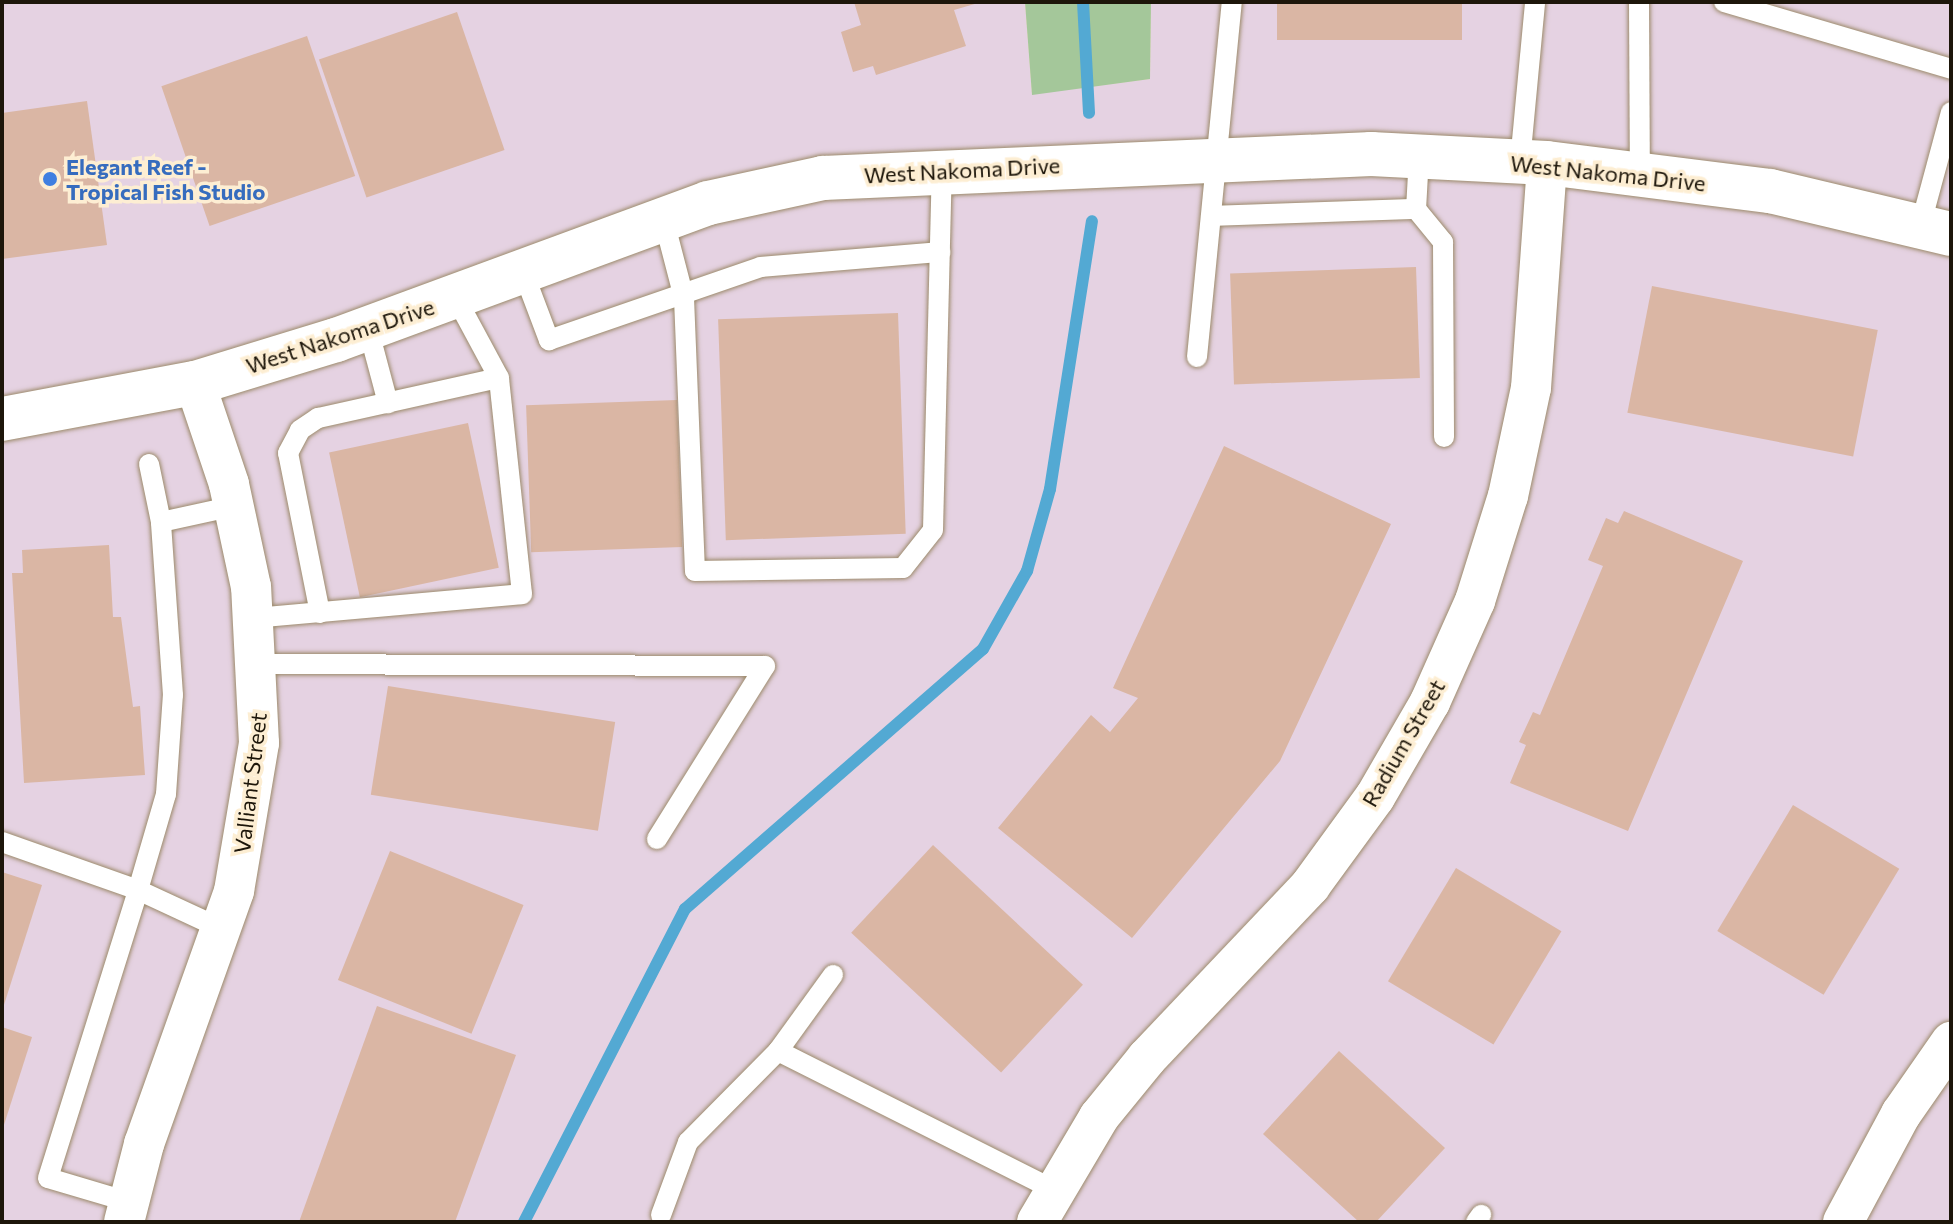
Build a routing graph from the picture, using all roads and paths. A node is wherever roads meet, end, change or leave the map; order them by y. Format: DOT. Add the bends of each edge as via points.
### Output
graph roads {
  1 [pos="1232,2"];
  2 [pos="1535,2"];
  3 [pos="1639,2"];
  4 [pos="1724,2"];
  5 [pos="1951,69"];
  6 [pos="1951,112"];
  7 [pos="1419,156"];
  8 [pos="1219,160"];
  9 [pos="1534,162"];
  10 [pos="942,171"];
  11 [pos="1640,175"];
  12 [pos="1416,209"];
  13 [pos="1212,216"];
  14 [pos="664,221"];
  15 [pos="1935,231"];
  16 [pos="940,252"];
  17 [pos="524,274"];
  18 [pos="456,298"];
  19 [pos="684,298"];
  20 [pos="368,328"];
  21 [pos="1197,357"];
  22 [pos="499,378"];
  23 [pos="195,383"];
  24 [pos="388,403"];
  25 [pos="2,419"];
  26 [pos="1444,437"];
  27 [pos="149,464"];
  28 [pos="234,506"];
  29 [pos="161,522"];
  30 [pos="320,613"];
  31 [pos="254,618"];
  32 [pos="259,664"];
  33 [pos="657,839"];
  34 [pos="2,842"];
  35 [pos="138,890"];
  36 [pos="220,928"];
  37 [pos="833,975"];
  38 [pos="1951,1042"];
  39 [pos="778,1051"];
  40 [pos="1046,1206"];
  41 [pos="126,1212"];
  42 [pos="661,1215"];
  43 [pos="1843,1222"];
  1 -- 8 [label="lane"];
  2 -- 9 [label="lane"];
  3 -- 11 [label="lane"];
  4 -- 5 [label="lane"];
  6 -- 15 [label="lane"];
  7 -- 8 [label="street, West Nakoma Drive"];
  7 -- 9 [label="street, West Nakoma Drive"];
  7 -- 12 [label="lane"];
  8 -- 10 [label="street, West Nakoma Drive"];
  8 -- 13 [label="lane"];
  9 -- 11 [label="street, West Nakoma Drive"];
  9 -- 40 [label="street, Radium Street" via="1531,388 1508,496 1475,601 1430,702 1375,797 1310,886 1147,1058"];
  10 -- 14 [label="street, West Nakoma Drive" via="823,178 708,203"];
  10 -- 16 [label="lane"];
  11 -- 15 [label="street, West Nakoma Drive" via="1770,191"];
  12 -- 13 [label="lane"];
  12 -- 26 [label="lane" via="1443,242"];
  13 -- 21 [label="lane"];
  14 -- 17 [label="street, West Nakoma Drive"];
  14 -- 19 [label="lane"];
  16 -- 19 [label="lane" via="761,267"];
  16 -- 19 [label="lane" via="933,530 903,568 695,571"];
  17 -- 18 [label="street, West Nakoma Drive"];
  17 -- 19 [label="lane" via="549,340"];
  18 -- 20 [label="street, West Nakoma Drive"];
  18 -- 22 [label="lane"];
  20 -- 23 [label="street, West Nakoma Drive"];
  20 -- 24 [label="lane"];
  22 -- 24 [label="lane"];
  22 -- 30 [label="lane" via="522,594"];
  23 -- 25 [label="street, West Nakoma Drive"];
  23 -- 28 [label="street, Valliant Street"];
  24 -- 30 [label="lane" via="318,418 300,430 288,453"];
  27 -- 29 [label="lane"];
  28 -- 29 [label="lane"];
  28 -- 31 [label="street, Valliant Street"];
  29 -- 35 [label="lane" via="173,695 166,794"];
  30 -- 31 [label="lane"];
  31 -- 32 [label="street, Valliant Street"];
  32 -- 33 [label="lane" via="765,666"];
  32 -- 36 [label="street, Valliant Street" via="250,818"];
  34 -- 35 [label="lane"];
  35 -- 36 [label="lane"];
  35 -- 41 [label="lane" via="48,1178"];
  36 -- 41 [label="street, Valliant Street"];
  37 -- 39 [label="lane"];
  38 -- 43 [label="street" via="1901,1114"];
  39 -- 40 [label="lane"];
  39 -- 42 [label="lane" via="688,1142"];
}
